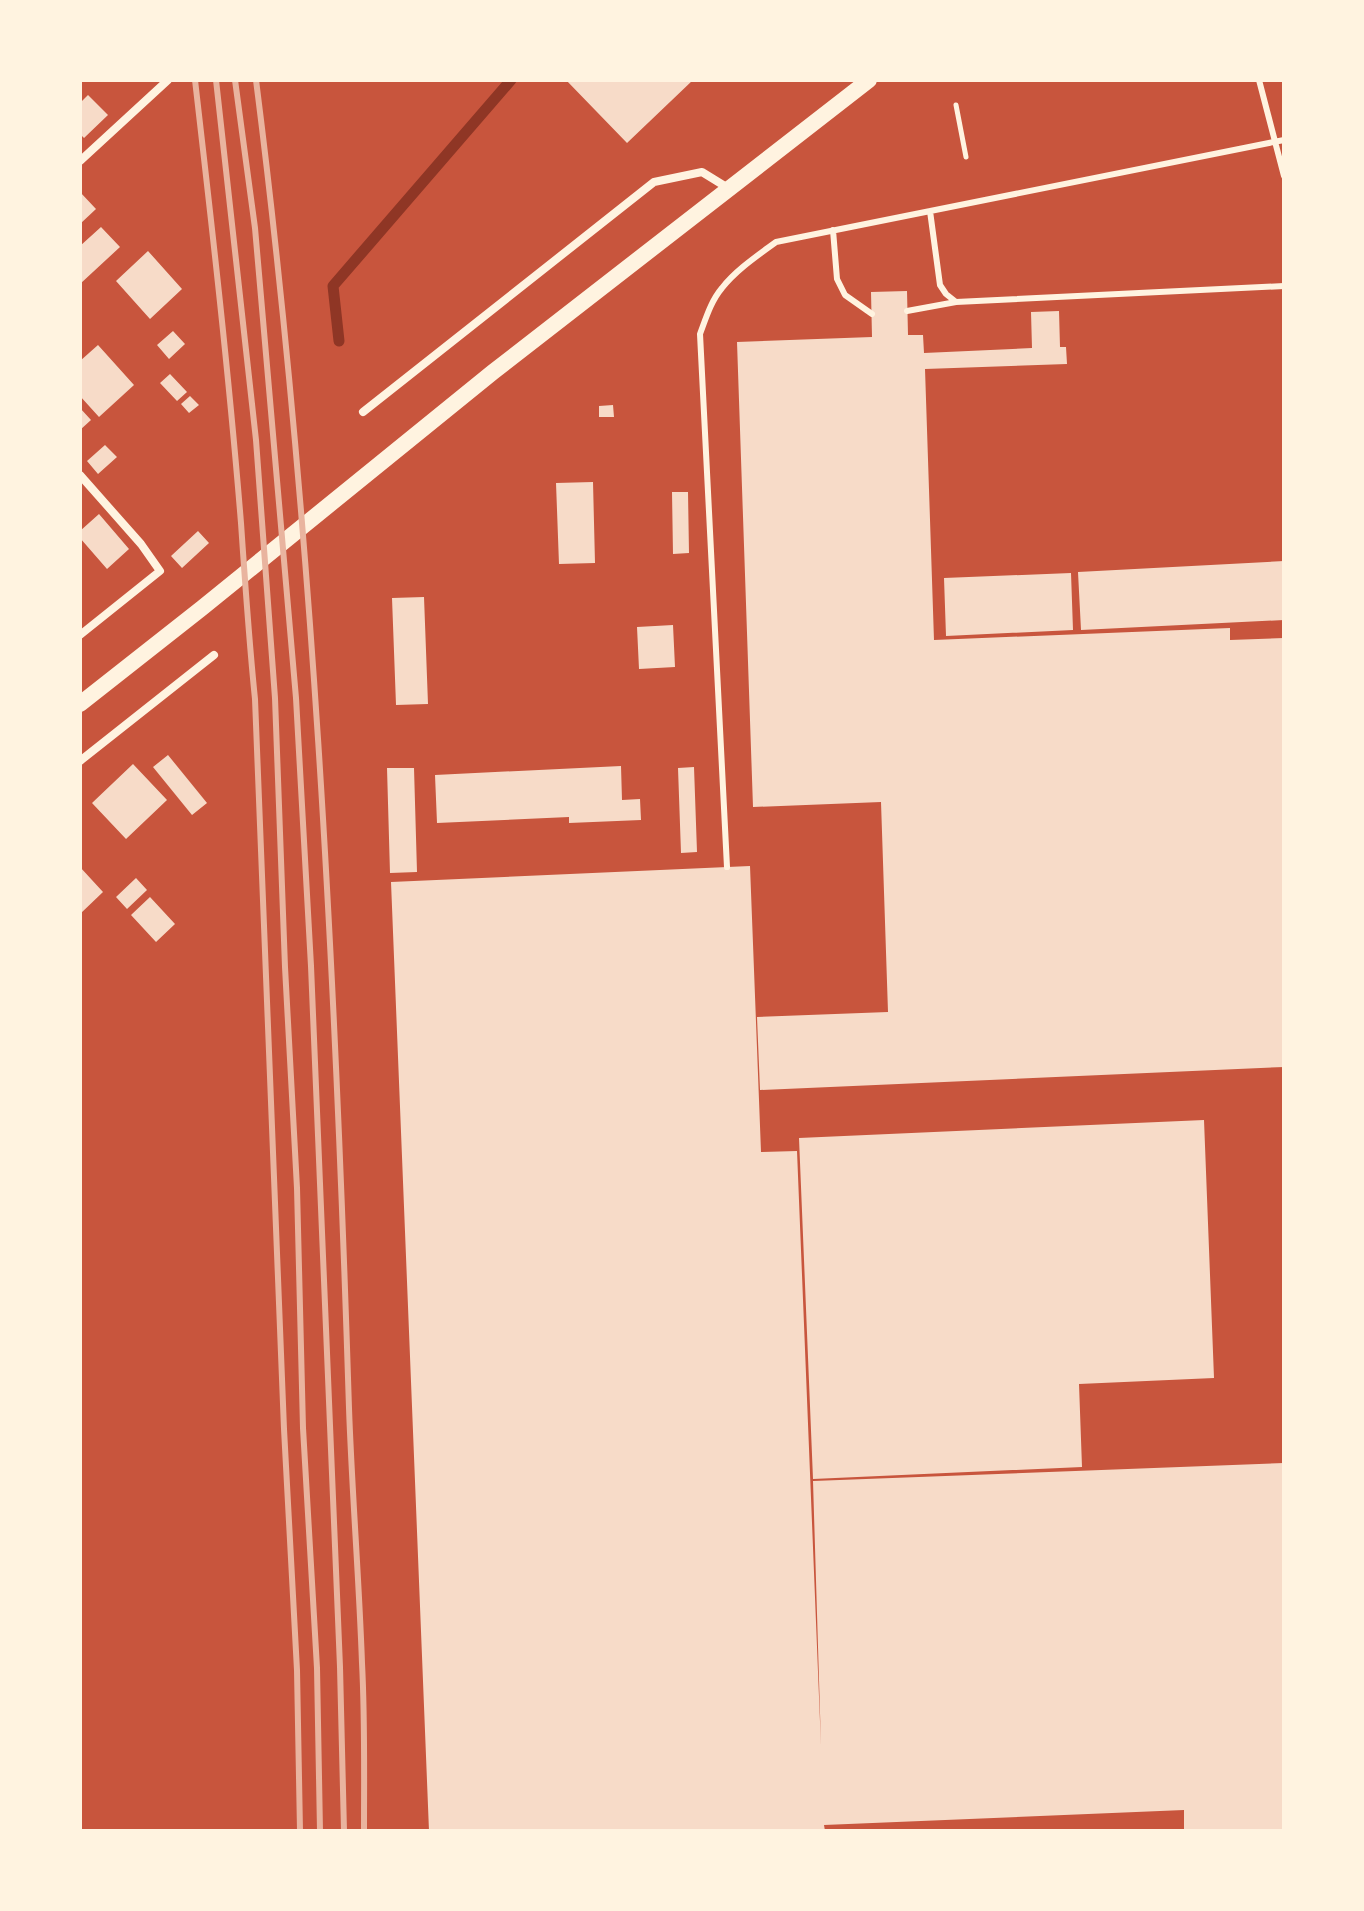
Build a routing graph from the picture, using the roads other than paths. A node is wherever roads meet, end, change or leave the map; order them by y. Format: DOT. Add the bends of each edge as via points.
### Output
graph roads {
  1 [pos="168,80"];
  2 [pos="869,80"];
  3 [pos="1259,80"];
  4 [pos="158,84"];
  5 [pos="1284,140"];
  6 [pos="1275,142"];
  7 [pos="80,161"];
  8 [pos="1284,176"];
  9 [pos="730,189"];
  10 [pos="930,211"];
  11 [pos="833,230"];
  12 [pos="1284,286"];
  13 [pos="956,302"];
  14 [pos="907,311"];
  15 [pos="872,314"];
  16 [pos="363,412"];
  17 [pos="80,475"];
  18 [pos="80,635"];
  19 [pos="214,655"];
  20 [pos="80,704"];
  21 [pos="80,761"];
  22 [pos="727,867"];
  1 -- 4 [label="street"];
  2 -- 9 [label="main road"];
  3 -- 6 [label="lane"];
  4 -- 7 [label="street"];
  5 -- 6 [label="lane"];
  6 -- 8 [label="lane"];
  6 -- 10 [label="lane"];
  9 -- 16 [label="street" via="702,172 654,182"];
  9 -- 20 [label="main road"];
  10 -- 11 [label="lane"];
  10 -- 13 [label="lane" via="940,285"];
  11 -- 15 [label="lane" via="837,279 845,295"];
  11 -- 22 [label="lane" via="776,242 748,263 722,288 700,334"];
  12 -- 13 [label="lane"];
  13 -- 14 [label="lane"];
  17 -- 18 [label="street" via="160,571"];
  19 -- 21 [label="street"];
}
